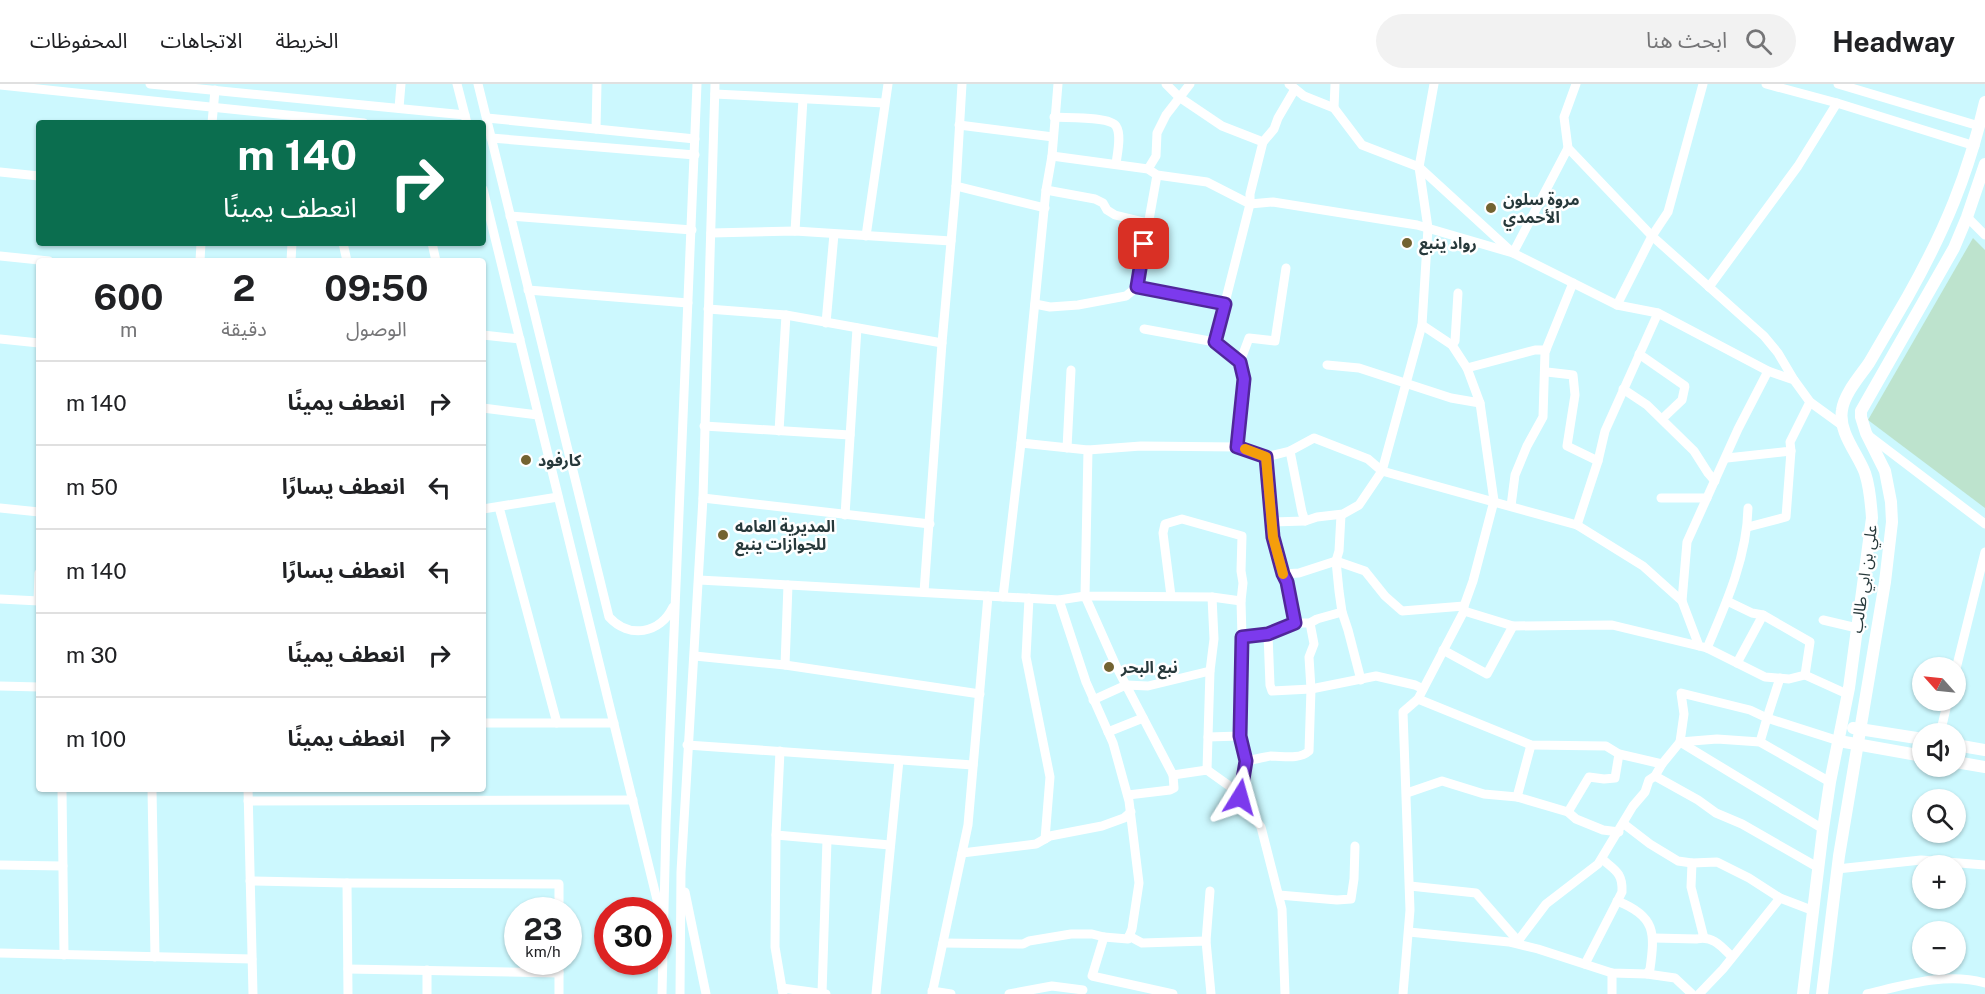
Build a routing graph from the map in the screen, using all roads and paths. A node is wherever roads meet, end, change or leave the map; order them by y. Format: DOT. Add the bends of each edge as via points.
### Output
graph roads {
  1 [pos="150,84"];
  2 [pos="262,84"];
  3 [pos="402,84"];
  4 [pos="457,84"];
  5 [pos="478,84"];
  6 [pos="597,84"];
  7 [pos="697,84"];
  8 [pos="888,84"];
  9 [pos="962,84"];
  10 [pos="1058,84"];
  11 [pos="1166,84"];
  12 [pos="1190,84"];
  13 [pos="1335,84"];
  14 [pos="1434,84"];
  15 [pos="1575,84"];
  16 [pos="1703,84"];
  17 [pos="1766,84"];
  18 [pos="1838,84"];
  19 [pos="0,86"];
  20 [pos="180,86"];
  21 [pos="1292,86"];
  22 [pos="715,89"];
  23 [pos="215,90"];
  24 [pos="260,95"];
  25 [pos="1179,97"];
  26 [pos="803,99"];
  27 [pos="1985,102"];
  28 [pos="884,103"];
  29 [pos="1837,103"];
  30 [pos="214,108"];
  31 [pos="399,108"];
  32 [pos="1334,108"];
  33 [pos="1054,117"];
  34 [pos="487,118"];
  35 [pos="466,119"];
  36 [pos="212,120"];
  37 [pos="314,120"];
  38 [pos="959,125"];
  39 [pos="1982,127"];
  40 [pos="596,129"];
  41 [pos="1053,137"];
  42 [pos="491,138"];
  43 [pos="696,139"];
  44 [pos="1263,142"];
  45 [pos="1568,148"];
  46 [pos="1980,148"];
  47 [pos="695,155"];
  48 [pos="1052,156"];
  49 [pos="1985,164"];
  50 [pos="1116,165"];
  51 [pos="1419,167"];
  52 [pos="1148,169"];
  53 [pos="0,171"];
  54 [pos="36,176"];
  55 [pos="1157,176"];
  56 [pos="956,186"];
  57 [pos="1047,190"];
  58 [pos="486,201"];
  59 [pos="1250,204"];
  60 [pos="1045,208"];
  61 [pos="510,216"];
  62 [pos="1967,217"];
  63 [pos="1148,223"];
  64 [pos="1428,228"];
  65 [pos="692,230"];
  66 [pos="795,231"];
  67 [pos="711,233"];
  68 [pos="834,234"];
  69 [pos="1985,235"];
  70 [pos="866,236"];
  71 [pos="1652,236"];
  72 [pos="951,241"];
  73 [pos="1513,253"];
  74 [pos="0,256"];
  75 [pos="36,260"];
  76 [pos="1286,268"];
  77 [pos="1573,283"];
  78 [pos="1709,286"];
  79 [pos="1137,287"];
  80 [pos="528,290"];
  81 [pos="1458,293"];
  82 [pos="688,303"];
  83 [pos="1035,304"];
  84 [pos="1225,304"];
  85 [pos="1617,305"];
  86 [pos="708,309"];
  87 [pos="1658,313"];
  88 [pos="786,315"];
  89 [pos="826,323"];
  90 [pos="1422,325"];
  91 [pos="857,328"];
  92 [pos="1144,329"];
  93 [pos="486,335"];
  94 [pos="0,339"];
  95 [pos="520,339"];
  96 [pos="1215,342"];
  97 [pos="36,343"];
  98 [pos="942,343"];
  99 [pos="1452,345"];
  100 [pos="1546,350"];
  101 [pos="1639,354"];
  102 [pos="1240,362"];
  103 [pos="1327,364"];
  104 [pos="1467,368"];
  105 [pos="1071,370"];
  106 [pos="1768,371"];
  107 [pos="1547,372"];
  108 [pos="1794,380"];
  109 [pos="1407,384"];
  110 [pos="1623,389"];
  111 [pos="1810,402"];
  112 [pos="1480,403"];
  113 [pos="486,408"];
  114 [pos="538,415"];
  115 [pos="1662,419"];
  116 [pos="704,426"];
  117 [pos="1843,426"];
  118 [pos="779,431"];
  119 [pos="1866,433"];
  120 [pos="850,435"];
  121 [pos="1021,442"];
  122 [pos="1068,447"];
  123 [pos="1237,447"];
  124 [pos="1088,450"];
  125 [pos="1290,451"];
  126 [pos="1791,451"];
  127 [pos="1266,457"];
  128 [pos="1726,458"];
  129 [pos="1598,461"];
  130 [pos="1382,471"];
  131 [pos="1715,482"];
  132 [pos="558,497"];
  133 [pos="703,498"];
  134 [pos="1660,498"];
  135 [pos="1707,498"];
  136 [pos="1494,501"];
  137 [pos="1511,506"];
  138 [pos="499,507"];
  139 [pos="0,508"];
  140 [pos="1748,508"];
  141 [pos="486,509"];
  142 [pos="36,512"];
  143 [pos="1341,514"];
  144 [pos="845,515"];
  145 [pos="1305,521"];
  146 [pos="1272,522"];
  147 [pos="930,524"];
  148 [pos="1985,524"];
  149 [pos="1577,525"];
  150 [pos="1748,527"];
  151 [pos="1985,552"];
  152 [pos="1336,561"];
  153 [pos="1283,574"];
  154 [pos="699,580"];
  155 [pos="788,585"];
  156 [pos="924,592"];
  157 [pos="988,596"];
  158 [pos="1085,596"];
  159 [pos="1171,596"];
  160 [pos="1003,597"];
  161 [pos="1212,597"];
  162 [pos="1029,598"];
  163 [pos="0,599"];
  164 [pos="1059,600"];
  165 [pos="36,601"];
  166 [pos="1241,601"];
  167 [pos="1726,601"];
  168 [pos="1682,602"];
  169 [pos="675,603"];
  170 [pos="1464,608"];
  171 [pos="1342,612"];
  172 [pos="1762,615"];
  173 [pos="1823,620"];
  174 [pos="1295,623"];
  175 [pos="1310,623"];
  176 [pos="1513,626"];
  177 [pos="1857,628"];
  178 [pos="1268,634"];
  179 [pos="1242,637"];
  180 [pos="1703,647"];
  181 [pos="1443,650"];
  182 [pos="695,656"];
  183 [pos="1959,657"];
  184 [pos="1737,663"];
  185 [pos="785,665"];
  186 [pos="1210,671"];
  187 [pos="1804,675"];
  188 [pos="1780,678"];
  189 [pos="1361,680"];
  190 [pos="1126,685"];
  191 [pos="0,686"];
  192 [pos="36,687"];
  193 [pos="1311,689"];
  194 [pos="1423,689"];
  195 [pos="980,694"];
  196 [pos="1847,694"];
  197 [pos="1093,699"];
  198 [pos="1418,699"];
  199 [pos="1143,718"];
  200 [pos="1767,718"];
  201 [pos="486,723"];
  202 [pos="557,723"];
  203 [pos="614,723"];
  204 [pos="1841,726"];
  205 [pos="1860,729"];
  206 [pos="1108,732"];
  207 [pos="1240,736"];
  208 [pos="1208,737"];
  209 [pos="1912,738"];
  210 [pos="1839,741"];
  211 [pos="1680,742"];
  212 [pos="1760,742"];
  213 [pos="1858,744"];
  214 [pos="687,745"];
  215 [pos="1531,746"];
  216 [pos="1966,747"];
  217 [pos="1985,750"];
  218 [pos="780,751"];
  219 [pos="1620,754"];
  220 [pos="1912,754"];
  221 [pos="899,760"];
  222 [pos="1246,761"];
  223 [pos="1662,764"];
  224 [pos="1966,764"];
  225 [pos="973,765"];
  226 [pos="1985,767"];
  227 [pos="1207,771"];
  228 [pos="1173,776"];
  229 [pos="1655,776"];
  230 [pos="1830,782"];
  231 [pos="62,792"];
  232 [pos="152,792"];
  233 [pos="248,792"];
  234 [pos="1407,793"];
  235 [pos="1128,795"];
  236 [pos="1240,797"];
  237 [pos="1517,797"];
  238 [pos="633,800"];
  239 [pos="248,801"];
  240 [pos="1131,812"];
  241 [pos="1568,812"];
  242 [pos="1621,828"];
  243 [pos="1823,829"];
  244 [pos="776,836"];
  245 [pos="1045,839"];
  246 [pos="827,840"];
  247 [pos="890,845"];
  248 [pos="1355,846"];
  249 [pos="962,853"];
  250 [pos="1602,859"];
  251 [pos="1692,863"];
  252 [pos="0,865"];
  253 [pos="1985,865"];
  254 [pos="63,866"];
  255 [pos="1819,868"];
  256 [pos="1838,869"];
  257 [pos="681,872"];
  258 [pos="250,881"];
  259 [pos="347,883"];
  260 [pos="1410,886"];
  261 [pos="1210,891"];
  262 [pos="1279,895"];
  263 [pos="559,897"];
  264 [pos="656,897"];
  265 [pos="664,897"];
  266 [pos="1780,898"];
  267 [pos="1617,901"];
  268 [pos="1814,911"];
  269 [pos="1408,932"];
  270 [pos="1129,936"];
  271 [pos="1104,937"];
  272 [pos="1654,938"];
  273 [pos="1704,938"];
  274 [pos="1206,941"];
  275 [pos="1513,942"];
  276 [pos="943,943"];
  277 [pos="0,953"];
  278 [pos="64,955"];
  279 [pos="155,957"];
  280 [pos="1731,957"];
  281 [pos="252,959"];
  282 [pos="1585,964"];
  283 [pos="348,969"];
  284 [pos="427,970"];
  285 [pos="504,972"];
  286 [pos="1612,973"];
  287 [pos="1647,974"];
  288 [pos="559,975"];
  289 [pos="662,975"];
  290 [pos="1092,976"];
  291 [pos="1983,981"];
  292 [pos="783,991"];
  293 [pos="1083,992"];
  294 [pos="824,993"];
  295 [pos="932,993"];
  296 [pos="253,994"];
  297 [pos="348,994"];
  298 [pos="427,994"];
  299 [pos="560,994"];
  300 [pos="662,994"];
  301 [pos="680,994"];
  302 [pos="706,994"];
  303 [pos="876,994"];
  304 [pos="951,994"];
  305 [pos="1010,994"];
  306 [pos="1173,994"];
  307 [pos="1211,994"];
  308 [pos="1285,994"];
  309 [pos="1403,994"];
  310 [pos="1612,994"];
  311 [pos="1692,994"];
  312 [pos="1699,994"];
  313 [pos="1803,994"];
  314 [pos="1822,994"];
  315 [pos="1867,994"];
  1 -- 20 [label="street"];
  2 -- 24 [label="street"];
  3 -- 31 [label="street"];
  4 -- 35 [label="street"];
  5 -- 34 [label="street"];
  6 -- 40 [label="street"];
  7 -- 43 [label="street"];
  8 -- 28 [label="street"];
  9 -- 38 [label="street"];
  10 -- 33 [label="street"];
  11 -- 25 [label="street"];
  12 -- 25 [label="street"];
  13 -- 32 [label="street"];
  14 -- 51 [label="street"];
  15 -- 45 [label="street" via="1563,117"];
  16 -- 71 [label="street" via="1668,212"];
  17 -- 29 [label="street"];
  18 -- 39 [label="street"];
  19 -- 30 [label="street"];
  20 -- 23 [label="street"];
  21 -- 32 [label="street" via="1304,96"];
  21 -- 44 [label="street" via="1274,129"];
  22 -- 26 [label="street"];
  22 -- 67 [label="street"];
  23 -- 24 [label="street"];
  23 -- 30 [label="street"];
  24 -- 31 [label="street"];
  25 -- 44 [label="street" via="1222,126"];
  25 -- 52 [label="street" via="1157,133 1156,156"];
  26 -- 28 [label="street"];
  26 -- 66 [label="street"];
  27 -- 39 [label="main road"];
  28 -- 70 [label="street"];
  29 -- 46 [label="street"];
  29 -- 78 [label="street" via="1798,166"];
  30 -- 36 [label="street"];
  30 -- 37 [label="street"];
  31 -- 35 [label="street"];
  32 -- 51 [label="street" via="1362,145"];
  33 -- 41 [label="street"];
  33 -- 50 [label="street" via="1112,122 1118,133"];
  34 -- 40 [label="street"];
  34 -- 42 [label="street"];
  38 -- 41 [label="street"];
  38 -- 56 [label="street"];
  39 -- 46 [label="main road"];
  40 -- 43 [label="street"];
  41 -- 48 [label="street"];
  42 -- 47 [label="street"];
  42 -- 61 [label="street"];
  43 -- 47 [label="street"];
  44 -- 59 [label="street"];
  45 -- 71 [label="street"];
  45 -- 73 [label="street"];
  46 -- 117 [label="main road" via="1940,238 1846,399"];
  47 -- 65 [label="street"];
  48 -- 50 [label="street"];
  48 -- 57 [label="street"];
  49 -- 62 [label="main road, علي بن ابي طالب"];
  50 -- 52 [label="street"];
  51 -- 64 [label="street"];
  51 -- 73 [label="street"];
  52 -- 55 [label="street"];
  53 -- 54 [label="street"];
  55 -- 59 [label="street" via="1207,182"];
  55 -- 63 [label="street"];
  56 -- 60 [label="street"];
  56 -- 72 [label="street"];
  57 -- 60 [label="street"];
  57 -- 63 [label="street" via="1095,199 1115,215"];
  58 -- 95 [label="street"];
  59 -- 64 [label="street" via="1273,202"];
  59 -- 84 [label="street"];
  60 -- 83 [label="street"];
  61 -- 65 [label="street"];
  61 -- 80 [label="street"];
  62 -- 69 [label="street"];
  62 -- 119 [label="main road, علي بن ابي طالب" via="1954,248 1863,405 1861,417"];
  63 -- 79 [label="street"];
  64 -- 73 [label="street"];
  64 -- 90 [label="street"];
  65 -- 82 [label="street"];
  66 -- 67 [label="street"];
  66 -- 68 [label="street"];
  67 -- 86 [label="street"];
  68 -- 70 [label="street"];
  68 -- 89 [label="street"];
  70 -- 72 [label="street"];
  71 -- 78 [label="street"];
  71 -- 85 [label="street"];
  72 -- 98 [label="street"];
  73 -- 77 [label="street"];
  74 -- 75 [label="street"];
  76 -- 102 [label="street" via="1275,341 1249,338"];
  77 -- 85 [label="street"];
  77 -- 100 [label="street"];
  78 -- 108 [label="street" via="1764,336"];
  79 -- 83 [label="street" via="1126,296 1078,305"];
  79 -- 84 [label="street"];
  80 -- 82 [label="street"];
  80 -- 169 [label="street" via="609,616 625,629 651,629 660,625"];
  81 -- 99 [label="street"];
  82 -- 169 [label="street"];
  83 -- 121 [label="street"];
  84 -- 96 [label="street"];
  85 -- 87 [label="street"];
  86 -- 88 [label="street"];
  86 -- 116 [label="street"];
  87 -- 101 [label="street"];
  87 -- 106 [label="street"];
  88 -- 89 [label="street"];
  88 -- 118 [label="street"];
  89 -- 91 [label="street"];
  90 -- 99 [label="street"];
  90 -- 109 [label="street"];
  91 -- 98 [label="street"];
  91 -- 120 [label="street"];
  92 -- 96 [label="street"];
  93 -- 95 [label="street"];
  94 -- 97 [label="street"];
  95 -- 114 [label="street"];
  96 -- 102 [label="street"];
  98 -- 147 [label="street"];
  99 -- 104 [label="street"];
  100 -- 104 [label="street"];
  100 -- 137 [label="street" via="1543,417 1515,476"];
  101 -- 110 [label="street"];
  101 -- 115 [label="street" via="1684,386 1682,400"];
  102 -- 123 [label="street" via="1244,390"];
  103 -- 109 [label="street" via="1359,368"];
  104 -- 112 [label="street"];
  105 -- 122 [label="street"];
  106 -- 108 [label="street"];
  106 -- 128 [label="street"];
  107 -- 129 [label="street" via="1573,375 1575,395 1567,446"];
  108 -- 111 [label="street"];
  109 -- 112 [label="street"];
  109 -- 130 [label="street"];
  110 -- 115 [label="street"];
  110 -- 129 [label="street" via="1605,431"];
  111 -- 117 [label="street"];
  111 -- 126 [label="street" via="1790,442"];
  112 -- 136 [label="street"];
  113 -- 114 [label="street"];
  114 -- 132 [label="street"];
  115 -- 131 [label="street" via="1694,451"];
  116 -- 118 [label="street"];
  116 -- 133 [label="street"];
  117 -- 177 [label="main road, علي بن ابي طالب" via="1865,474 1872,518"];
  118 -- 120 [label="street"];
  119 -- 148 [label="street"];
  119 -- 205 [label="main road, علي بن ابي طالب" via="1885,471 1892,522"];
  120 -- 144 [label="street"];
  121 -- 122 [label="street"];
  121 -- 160 [label="street"];
  122 -- 124 [label="street"];
  123 -- 124 [label="street"];
  123 -- 127 [label="street"];
  124 -- 158 [label="street"];
  125 -- 127 [label="street"];
  125 -- 130 [label="street" via="1314,438 1368,459"];
  125 -- 145 [label="street"];
  126 -- 128 [label="street"];
  126 -- 150 [label="street" via="1786,517"];
  127 -- 146 [label="street"];
  128 -- 131 [label="street"];
  129 -- 149 [label="street"];
  130 -- 136 [label="street"];
  130 -- 143 [label="street" via="1359,505"];
  131 -- 135 [label="street"];
  132 -- 138 [label="street"];
  132 -- 203 [label="street"];
  133 -- 144 [label="street"];
  133 -- 154 [label="street"];
  134 -- 135 [label="street"];
  135 -- 168 [label="street" via="1687,542"];
  136 -- 137 [label="street"];
  136 -- 170 [label="street"];
  137 -- 149 [label="street"];
  138 -- 141 [label="street"];
  138 -- 202 [label="street"];
  139 -- 142 [label="street"];
  140 -- 150 [label="street"];
  143 -- 145 [label="street"];
  143 -- 152 [label="street"];
  144 -- 147 [label="street"];
  145 -- 146 [label="street"];
  146 -- 153 [label="street"];
  147 -- 156 [label="street"];
  149 -- 168 [label="street" via="1643,566"];
  150 -- 167 [label="street"];
  151 -- 183 [label="street"];
  152 -- 153 [label="street"];
  152 -- 170 [label="street" via="1365,571 1402,611"];
  152 -- 171 [label="street"];
  153 -- 174 [label="street"];
  154 -- 155 [label="street"];
  154 -- 182 [label="street"];
  155 -- 156 [label="street"];
  155 -- 185 [label="street"];
  156 -- 157 [label="street"];
  157 -- 160 [label="street"];
  157 -- 195 [label="street"];
  158 -- 159 [label="street"];
  158 -- 164 [label="street"];
  158 -- 190 [label="street"];
  159 -- 161 [label="street"];
  159 -- 166 [label="street" via="1163,533 1165,524 1182,519 1242,536"];
  160 -- 162 [label="street"];
  161 -- 166 [label="street"];
  161 -- 186 [label="street" via="1214,639"];
  162 -- 164 [label="street"];
  162 -- 245 [label="street" via="1026,657 1050,777"];
  163 -- 165 [label="street"];
  164 -- 197 [label="street"];
  166 -- 179 [label="street"];
  167 -- 172 [label="street"];
  167 -- 180 [label="street"];
  168 -- 180 [label="street"];
  169 -- 265 [label="street"];
  170 -- 176 [label="street"];
  170 -- 181 [label="street"];
  171 -- 175 [label="street"];
  171 -- 189 [label="street"];
  172 -- 184 [label="street"];
  172 -- 187 [label="street" via="1810,642"];
  173 -- 177 [label="street"];
  174 -- 175 [label="street"];
  174 -- 178 [label="street"];
  175 -- 193 [label="street" via="1314,644 1309,657"];
  176 -- 180 [label="street" via="1612,625"];
  176 -- 181 [label="street" via="1487,674"];
  177 -- 196 [label="main road, علي بن ابي طالب"];
  178 -- 179 [label="street"];
  178 -- 193 [label="street" via="1272,691"];
  179 -- 207 [label="street"];
  180 -- 184 [label="street"];
  181 -- 194 [label="street"];
  182 -- 185 [label="street"];
  182 -- 214 [label="street"];
  184 -- 188 [label="street" via="1766,677"];
  185 -- 195 [label="street"];
  186 -- 190 [label="street" via="1148,686"];
  186 -- 208 [label="street"];
  187 -- 188 [label="street"];
  187 -- 196 [label="street"];
  188 -- 200 [label="street"];
  189 -- 193 [label="street"];
  189 -- 194 [label="street" via="1376,676"];
  190 -- 197 [label="street"];
  190 -- 199 [label="street"];
  191 -- 192 [label="street"];
  193 -- 222 [label="street" via="1309,751 1304,756"];
  194 -- 198 [label="street"];
  195 -- 225 [label="street"];
  196 -- 204 [label="main road, علي بن ابي طالب"];
  197 -- 206 [label="street"];
  198 -- 215 [label="street"];
  198 -- 234 [label="street" via="1403,712"];
  199 -- 206 [label="street"];
  199 -- 228 [label="street"];
  200 -- 210 [label="street"];
  200 -- 211 [label="street" via="1681,693 1684,714"];
  200 -- 212 [label="street"];
  201 -- 202 [label="street"];
  202 -- 203 [label="street"];
  203 -- 238 [label="street"];
  204 -- 205 [label="main road"];
  204 -- 210 [label="main road, علي بن ابي طالب"];
  205 -- 209 [label="main road"];
  205 -- 213 [label="main road, علي بن ابي طالب"];
  206 -- 235 [label="street"];
  207 -- 208 [label="street"];
  207 -- 222 [label="street"];
  208 -- 227 [label="street"];
  210 -- 213 [label="main road"];
  210 -- 230 [label="main road, علي بن ابي طالب"];
  211 -- 212 [label="street"];
  211 -- 223 [label="street"];
  211 -- 243 [label="street"];
  212 -- 230 [label="street"];
  213 -- 220 [label="main road"];
  213 -- 256 [label="main road, علي بن ابي طالب"];
  214 -- 218 [label="street"];
  214 -- 257 [label="street"];
  215 -- 219 [label="street" via="1606,746"];
  215 -- 237 [label="street"];
  216 -- 217 [label="main road"];
  218 -- 221 [label="street"];
  218 -- 244 [label="street"];
  219 -- 223 [label="street"];
  219 -- 241 [label="street" via="1615,778 1589,777"];
  221 -- 225 [label="street"];
  221 -- 247 [label="street"];
  222 -- 236 [label="street"];
  223 -- 229 [label="street"];
  224 -- 226 [label="main road"];
  225 -- 249 [label="street"];
  227 -- 228 [label="street"];
  227 -- 236 [label="street"];
  228 -- 235 [label="street" via="1174,788 1170,790"];
  229 -- 242 [label="street"];
  229 -- 255 [label="street"];
  230 -- 243 [label="main road, علي بن ابي طالب"];
  231 -- 254 [label="street"];
  232 -- 279 [label="street"];
  233 -- 239 [label="street"];
  234 -- 237 [label="street" via="1443,781 1484,794"];
  234 -- 260 [label="street"];
  235 -- 240 [label="street"];
  236 -- 262 [label="street" via="1261,827"];
  237 -- 241 [label="street"];
  238 -- 239 [label="street"];
  238 -- 264 [label="street"];
  239 -- 258 [label="street"];
  240 -- 245 [label="street" via="1102,826"];
  240 -- 270 [label="street" via="1139,883"];
  241 -- 242 [label="street" via="1603,830"];
  242 -- 250 [label="street"];
  242 -- 251 [label="street" via="1678,861"];
  243 -- 255 [label="main road, علي بن ابي طالب"];
  244 -- 246 [label="street"];
  244 -- 292 [label="street" via="775,947"];
  245 -- 249 [label="street" via="1036,844"];
  246 -- 247 [label="street"];
  246 -- 294 [label="street"];
  247 -- 303 [label="street"];
  248 -- 262 [label="street" via="1351,899"];
  249 -- 276 [label="street"];
  250 -- 267 [label="street" via="1623,882"];
  250 -- 275 [label="street" via="1546,904"];
  251 -- 266 [label="street" via="1717,862"];
  251 -- 273 [label="street" via="1692,887"];
  252 -- 254 [label="street"];
  253 -- 256 [label="street" via="1921,860"];
  254 -- 278 [label="street"];
  255 -- 268 [label="main road, علي بن ابي طالب"];
  256 -- 314 [label="main road, علي بن ابي طالب"];
  257 -- 301 [label="street"];
  257 -- 302 [label="street"];
  258 -- 259 [label="street"];
  258 -- 281 [label="street"];
  259 -- 263 [label="street" via="559,884"];
  259 -- 283 [label="street"];
  260 -- 269 [label="street"];
  260 -- 275 [label="street" via="1476,893"];
  261 -- 274 [label="street"];
  262 -- 308 [label="street"];
  266 -- 268 [label="street"];
  266 -- 280 [label="street"];
  267 -- 272 [label="street" via="1646,918"];
  267 -- 282 [label="street"];
  268 -- 313 [label="main road, علي بن ابي طالب"];
  269 -- 275 [label="street"];
  269 -- 309 [label="street"];
  270 -- 271 [label="street"];
  270 -- 274 [label="street" via="1142,943"];
  271 -- 276 [label="street" via="1071,934 1023,944"];
  271 -- 290 [label="street"];
  272 -- 273 [label="street"];
  272 -- 287 [label="street"];
  273 -- 280 [label="street" via="1718,943"];
  274 -- 307 [label="street"];
  275 -- 282 [label="street"];
  276 -- 295 [label="street"];
  277 -- 278 [label="street"];
  278 -- 279 [label="street"];
  279 -- 281 [label="street"];
  280 -- 312 [label="street"];
  281 -- 296 [label="street"];
  282 -- 286 [label="street"];
  283 -- 284 [label="street"];
  283 -- 297 [label="street"];
  284 -- 285 [label="street"];
  284 -- 298 [label="street"];
  286 -- 287 [label="street"];
  286 -- 310 [label="street"];
  287 -- 311 [label="street" via="1675,978"];
  288 -- 299 [label="street"];
  289 -- 300 [label="street"];
  290 -- 293 [label="street"];
  290 -- 306 [label="street"];
  291 -- 315 [label="street" via="1922,981"];
  292 -- 294 [label="street"];
  293 -- 305 [label="street" via="1052,986"];
  295 -- 304 [label="street"];
}
